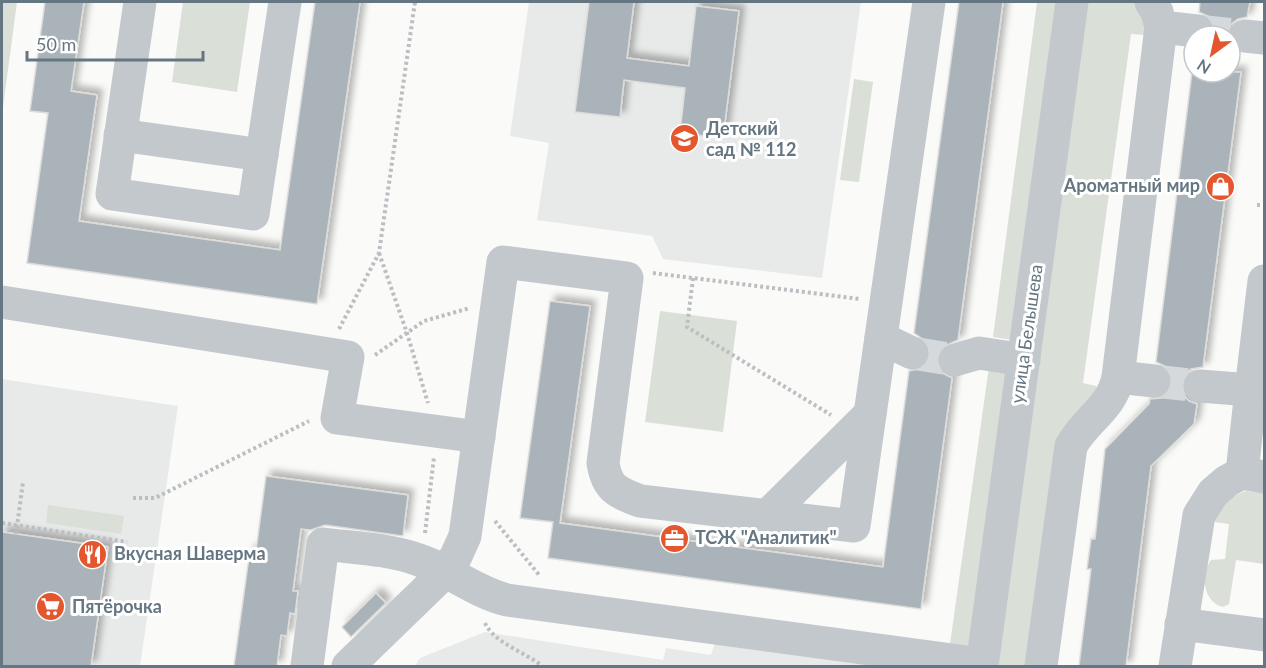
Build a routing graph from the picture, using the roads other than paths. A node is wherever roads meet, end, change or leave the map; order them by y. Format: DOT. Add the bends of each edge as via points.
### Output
graph roads {
  1 [pos="140,2"];
  2 [pos="285,2"];
  3 [pos="929,2"];
  4 [pos="1072,2"];
  5 [pos="1156,14"];
  6 [pos="1182,25"];
  7 [pos="120,135"];
  8 [pos="262,155"];
  9 [pos="1264,281"];
  10 [pos="2,302"];
  11 [pos="881,338"];
  12 [pos="912,353"];
  13 [pos="955,360"];
  14 [pos="1024,360"];
  15 [pos="1118,377"];
  16 [pos="1154,381"];
  17 [pos="1200,386"];
  18 [pos="1251,390"];
  19 [pos="862,422"];
  20 [pos="479,436"];
  21 [pos="1253,475"];
  22 [pos="767,516"];
  23 [pos="433,566"];
  24 [pos="1181,624"];
  25 [pos="1264,635"];
  26 [pos="982,665"];
  27 [pos="307,666"];
  28 [pos="348,666"];
  29 [pos="1041,666"];
  30 [pos="1175,666"];
  1 -- 7 [label="street"];
  2 -- 8 [label="street"];
  3 -- 11 [label="street"];
  4 -- 14 [label="street, улица Белышева"];
  5 -- 6 [label="street"];
  5 -- 15 [label="street"];
  7 -- 8 [label="street"];
  7 -- 8 [label="street" via="112,194 253,213"];
  9 -- 18 [label="street"];
  10 -- 20 [label="street" via="337,378 337,418"];
  11 -- 12 [label="street"];
  11 -- 19 [label="street"];
  13 -- 14 [label="street" via="979,353"];
  14 -- 26 [label="street, улица Белышева"];
  15 -- 16 [label="street"];
  15 -- 29 [label="street" via="1111,400 1080,430 1071,446"];
  17 -- 18 [label="street"];
  18 -- 21 [label="street"];
  19 -- 22 [label="street"];
  19 -- 22 [label="street" via="854,526"];
  20 -- 22 [label="street" via="503,262 627,278 603,463 606,480 620,494 640,501"];
  20 -- 23 [label="street" via="465,536"];
  21 -- 24 [label="street" via="1213,493 1199,515"];
  23 -- 26 [label="street" via="478,591 507,600"];
  23 -- 27 [label="street" via="402,554 323,544"];
  23 -- 28 [label="street"];
  24 -- 25 [label="street"];
  24 -- 30 [label="street"];
}
